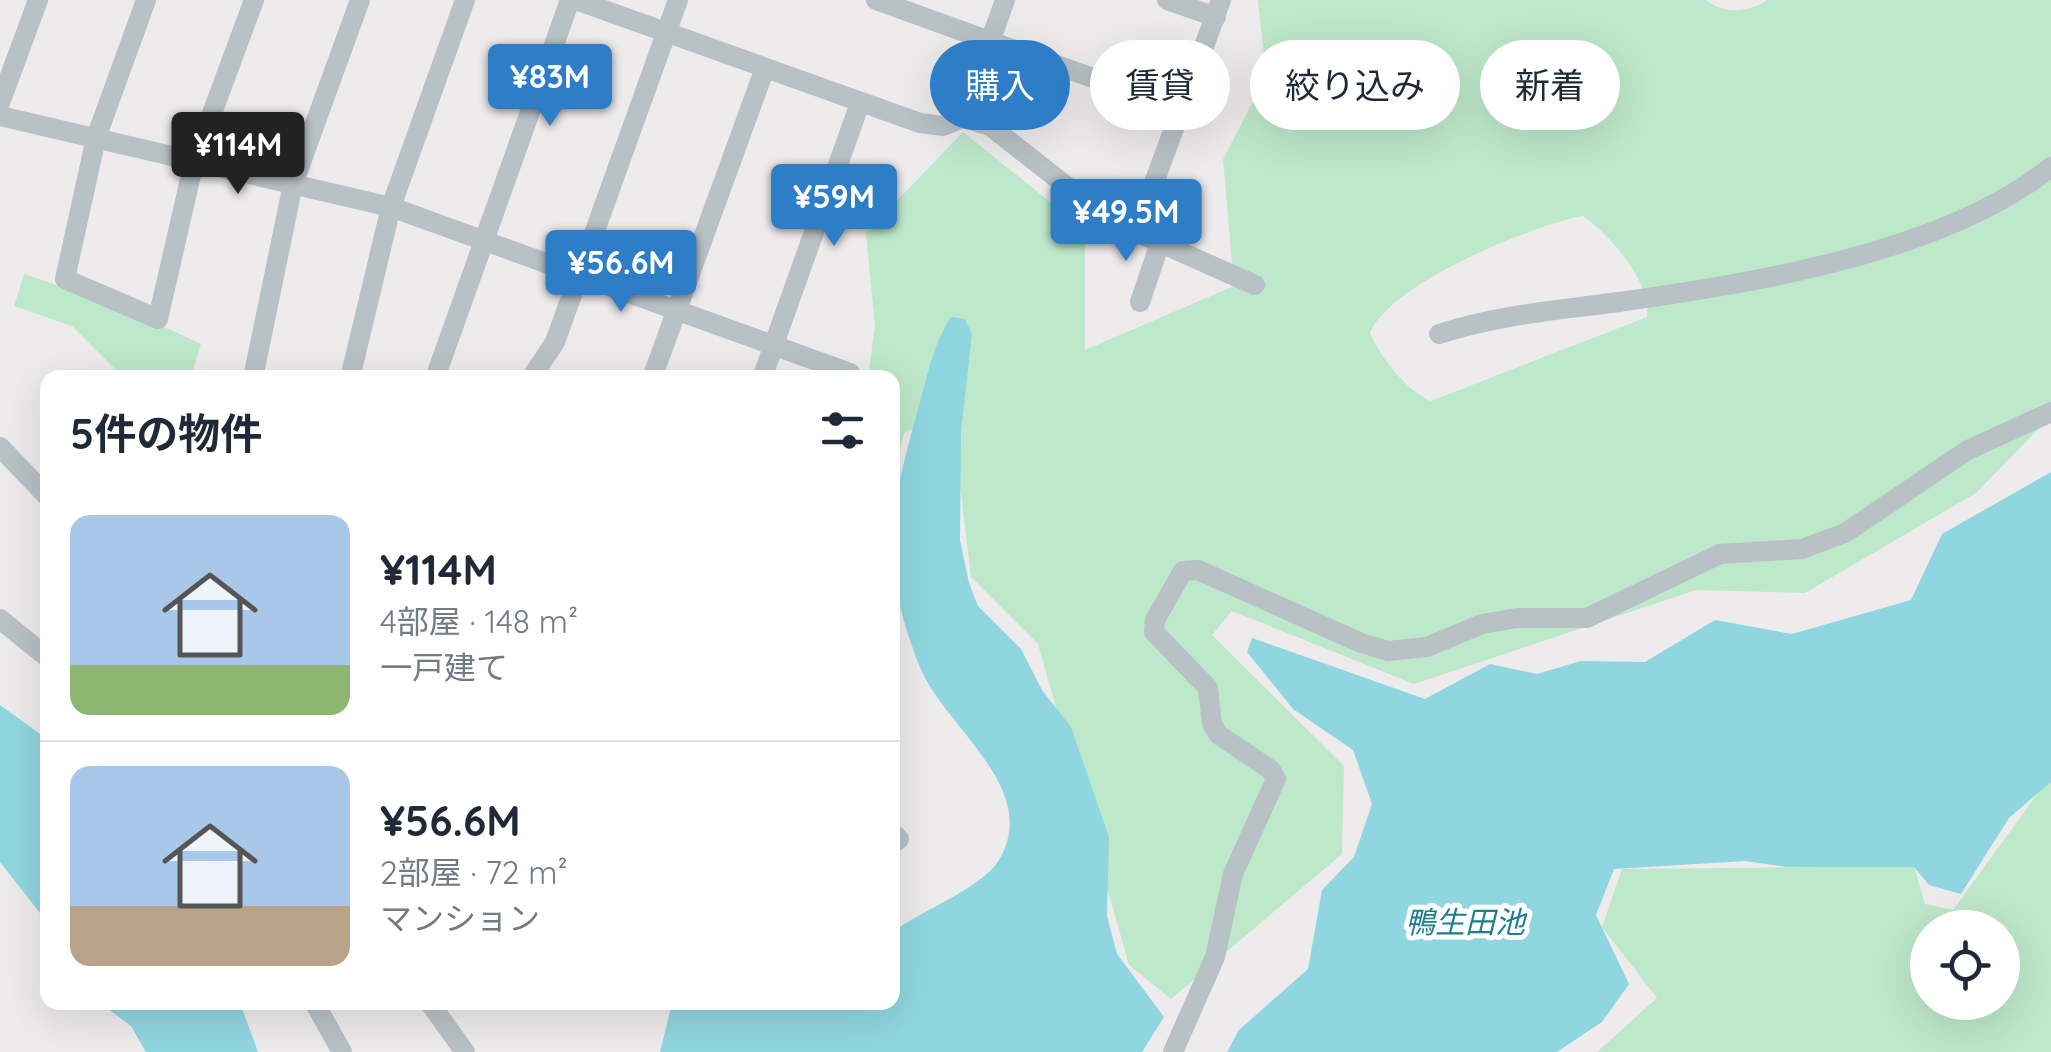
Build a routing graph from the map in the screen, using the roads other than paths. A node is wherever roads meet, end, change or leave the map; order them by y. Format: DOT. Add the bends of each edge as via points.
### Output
graph roads {
  1 [pos="38,0"];
  2 [pos="146,0"];
  3 [pos="254,0"];
  4 [pos="360,0"];
  5 [pos="466,0"];
  6 [pos="573,0"];
  7 [pos="678,0"];
  8 [pos="876,0"];
  9 [pos="1005,0"];
  10 [pos="1167,0"];
  11 [pos="1218,9"];
  12 [pos="666,33"];
  13 [pos="985,40"];
  14 [pos="991,40"];
  15 [pos="1207,40"];
  16 [pos="765,68"];
  17 [pos="0,103"];
  18 [pos="860,103"];
  19 [pos="0,116"];
  20 [pos="930,123"];
  21 [pos="995,130"];
  22 [pos="1174,130"];
  23 [pos="96,138"];
  24 [pos="194,162"];
  25 [pos="2051,167"];
  26 [pos="293,184"];
  27 [pos="391,207"];
  28 [pos="1136,232"];
  29 [pos="483,240"];
  30 [pos="1160,243"];
  31 [pos="581,274"];
  32 [pos="1255,285"];
  33 [pos="1140,302"];
  34 [pos="679,310"];
  35 [pos="1439,334"];
  36 [pos="774,344"];
  37 [pos="255,370"];
  38 [pos="352,370"];
  39 [pos="438,370"];
  40 [pos="537,370"];
  41 [pos="655,370"];
  42 [pos="765,370"];
  43 [pos="842,370"];
  44 [pos="2051,412"];
  45 [pos="0,448"];
  46 [pos="40,489"];
  47 [pos="0,619"];
  48 [pos="40,652"];
  49 [pos="318,1010"];
  50 [pos="435,1010"];
  51 [pos="342,1052"];
  52 [pos="465,1052"];
  53 [pos="1173,1052"];
  1 -- 17 [label="street"];
  2 -- 23 [label="street"];
  3 -- 24 [label="street"];
  4 -- 26 [label="street"];
  5 -- 27 [label="street"];
  6 -- 12 [label="street"];
  6 -- 29 [label="street"];
  7 -- 12 [label="street"];
  8 -- 13 [label="street"];
  9 -- 14 [label="street"];
  10 -- 11 [label="street"];
  11 -- 15 [label="street"];
  12 -- 16 [label="street"];
  12 -- 31 [label="street"];
  16 -- 18 [label="street"];
  16 -- 34 [label="street"];
  18 -- 20 [label="street"];
  18 -- 36 [label="street"];
  19 -- 23 [label="street"];
  21 -- 28 [label="street" via="1115,224"];
  22 -- 28 [label="street"];
  23 -- 24 [label="street"];
  23 -- 24 [label="street" via="65,279 158,319"];
  24 -- 26 [label="street"];
  25 -- 35 [label="street" via="1952,224 1842,260 1476,322"];
  26 -- 27 [label="street"];
  26 -- 37 [label="street"];
  27 -- 29 [label="street"];
  27 -- 38 [label="street"];
  28 -- 30 [label="street"];
  29 -- 31 [label="street"];
  29 -- 39 [label="street"];
  30 -- 32 [label="street"];
  30 -- 33 [label="street"];
  31 -- 34 [label="street"];
  31 -- 40 [label="street" via="556,342"];
  34 -- 36 [label="street"];
  34 -- 41 [label="street"];
  36 -- 42 [label="street"];
  36 -- 43 [label="street"];
  44 -- 53 [label="street" via="1968,450 1845,533 1802,549 1720,554 1587,618 1517,618 1482,624 1427,647 1388,650 1198,570 1183,571 1154,632 1208,688 1219,735 1276,779 1233,874 1215,957"];
  45 -- 46 [label="street"];
  47 -- 48 [label="street"];
  49 -- 51 [label="street"];
  50 -- 52 [label="street"];
}
